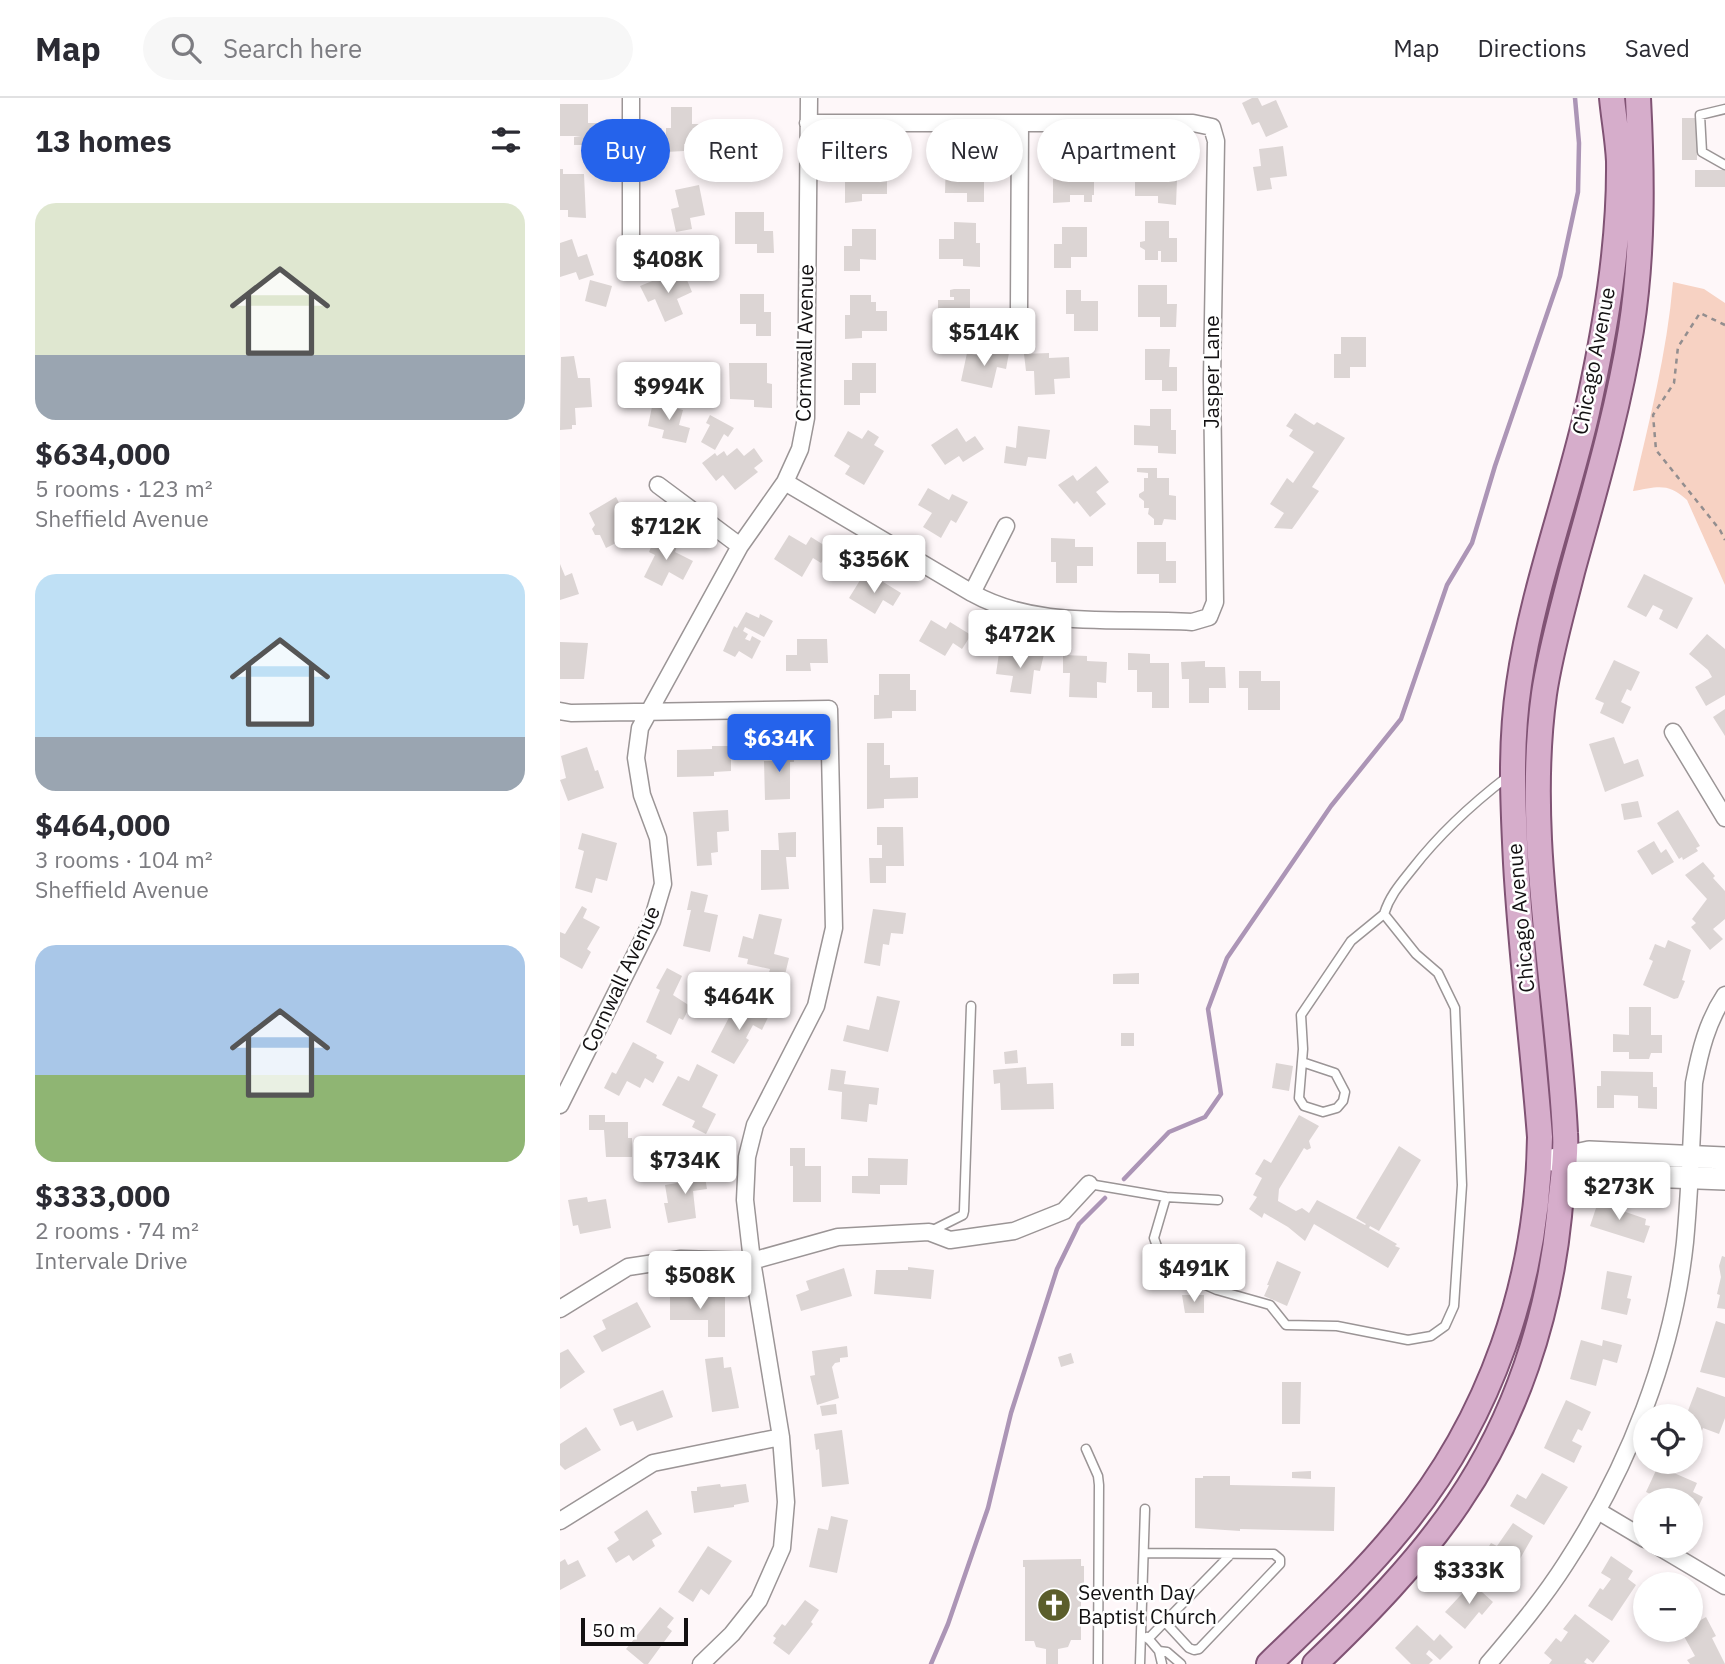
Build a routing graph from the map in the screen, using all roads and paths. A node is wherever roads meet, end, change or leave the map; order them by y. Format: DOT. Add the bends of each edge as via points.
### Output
graph roads {
  1 [pos="631,98"];
  2 [pos="808,98"];
  3 [pos="1612,98"];
  4 [pos="1638,98"];
  5 [pos="1725,109"];
  6 [pos="808,119"];
  7 [pos="1023,123"];
  8 [pos="1725,165"];
  9 [pos="808,182"];
  10 [pos="1020,182"];
  11 [pos="631,245"];
  12 [pos="1019,308"];
  13 [pos="1725,326"];
  14 [pos="785,482"];
  15 [pos="659,485"];
  16 [pos="1006,526"];
  17 [pos="1725,540"];
  18 [pos="740,546"];
  19 [pos="972,593"];
  20 [pos="560,711"];
  21 [pos="647,712"];
  22 [pos="1673,732"];
  23 [pos="1513,773"];
  24 [pos="1725,818"];
  25 [pos="1384,914"];
  26 [pos="1725,995"];
  27 [pos="971,1006"];
  28 [pos="1302,1062"];
  29 [pos="560,1105"];
  30 [pos="1564,1158"];
  31 [pos="1725,1158"];
  32 [pos="1539,1161"];
  33 [pos="1690,1166"];
  34 [pos="1725,1179"];
  35 [pos="1089,1184"];
  36 [pos="1166,1197"];
  37 [pos="1217,1200"];
  38 [pos="929,1232"];
  39 [pos="752,1261"];
  40 [pos="560,1309"];
  41 [pos="781,1437"];
  42 [pos="1086,1449"];
  43 [pos="1145,1509"];
  44 [pos="1598,1511"];
  45 [pos="560,1521"];
  46 [pos="1633,1532"];
  47 [pos="1144,1553"];
  48 [pos="1230,1555"];
  49 [pos="1678,1558"];
  50 [pos="1725,1586"];
  51 [pos="1165,1622"];
  52 [pos="1141,1631"];
  53 [pos="1148,1639"];
  54 [pos="1159,1651"];
  55 [pos="701,1664"];
  56 [pos="1098,1664"];
  57 [pos="1140,1664"];
  58 [pos="1162,1664"];
  59 [pos="1181,1664"];
  60 [pos="1269,1664"];
  61 [pos="1315,1664"];
  62 [pos="1489,1664"];
  1 -- 11 [label="street"];
  2 -- 6 [label="street, Cornwall Avenue"];
  3 -- 23 [label="main road, Chicago Avenue" via="1619,161 1605,321 1522,670"];
  4 -- 30 [label="main road, Chicago Avenue" via="1641,238 1631,330 1560,621 1539,739 1538,802 1563,1095"];
  5 -- 8 [label="lane" via="1700,115 1702,152"];
  7 -- 19 [label="street, Jasper Lane" via="1193,123 1212,127 1216,141 1214,603 1209,617 1192,622 1050,618 1016,613"];
  9 -- 14 [label="street, Cornwall Avenue" via="806,418 800,449"];
  10 -- 12 [label="street"];
  13 -- 17 [label="path" via="1700,313 1691,323 1678,347 1674,383 1653,415 1656,450"];
  14 -- 18 [label="street, Cornwall Avenue"];
  14 -- 19 [label="street"];
  15 -- 18 [label="street"];
  16 -- 19 [label="street"];
  18 -- 21 [label="street, Cornwall Avenue"];
  20 -- 21 [label="street"];
  21 -- 29 [label="street, Cornwall Avenue" via="636,758 642,795 658,838 663,884 652,921"];
  21 -- 39 [label="street" via="829,709 834,928 816,1006 755,1125 747,1157 745,1200"];
  22 -- 24 [label="street"];
  23 -- 25 [label="lane" via="1438,836 1389,897"];
  23 -- 32 [label="main road, Chicago Avenue"];
  25 -- 28 [label="lane" via="1351,941 1301,1015"];
  25 -- 36 [label="lane" via="1438,974 1455,1008 1462,1185 1454,1306 1445,1326 1431,1336 1408,1340 1337,1326 1286,1325 1270,1306 1183,1275 1159,1252 1154,1238"];
  26 -- 33 [label="street" via="1698,1059"];
  27 -- 38 [label="lane" via="964,1211"];
  28 -- 28 [label="lane" via="1299,1098 1304,1106 1324,1112 1337,1108 1345,1092 1335,1073"];
  30 -- 32 [label="street"];
  30 -- 33 [label="street" via="1589,1152"];
  30 -- 61 [label="main road, Chicago Avenue" via="1553,1268 1531,1357 1489,1451 1459,1502 1415,1559"];
  31 -- 33 [label="street"];
  32 -- 60 [label="main road, Chicago Avenue" via="1528,1258 1507,1342 1468,1429 1440,1477 1399,1531"];
  33 -- 34 [label="street"];
  33 -- 44 [label="street" via="1685,1244 1672,1317 1628,1450"];
  35 -- 36 [label="lane"];
  35 -- 38 [label="street" via="1064,1211 1014,1231 950,1240"];
  36 -- 37 [label="lane"];
  38 -- 39 [label="street" via="838,1237"];
  39 -- 40 [label="street" via="681,1259 628,1267"];
  39 -- 41 [label="street"];
  41 -- 45 [label="street" via="653,1463"];
  41 -- 55 [label="street" via="786,1502 782,1548 759,1600"];
  42 -- 56 [label="lane" via="1099,1485"];
  43 -- 47 [label="lane"];
  44 -- 46 [label="street"];
  44 -- 62 [label="street" via="1538,1604"];
  47 -- 48 [label="lane"];
  47 -- 52 [label="lane"];
  48 -- 51 [label="lane"];
  48 -- 51 [label="lane" via="1273,1555 1280,1564 1199,1649 1189,1648"];
  49 -- 50 [label="street"];
  51 -- 53 [label="lane"];
  52 -- 53 [label="lane"];
  52 -- 57 [label="lane"];
  53 -- 54 [label="lane"];
  54 -- 58 [label="lane"];
  54 -- 59 [label="lane"];
}
